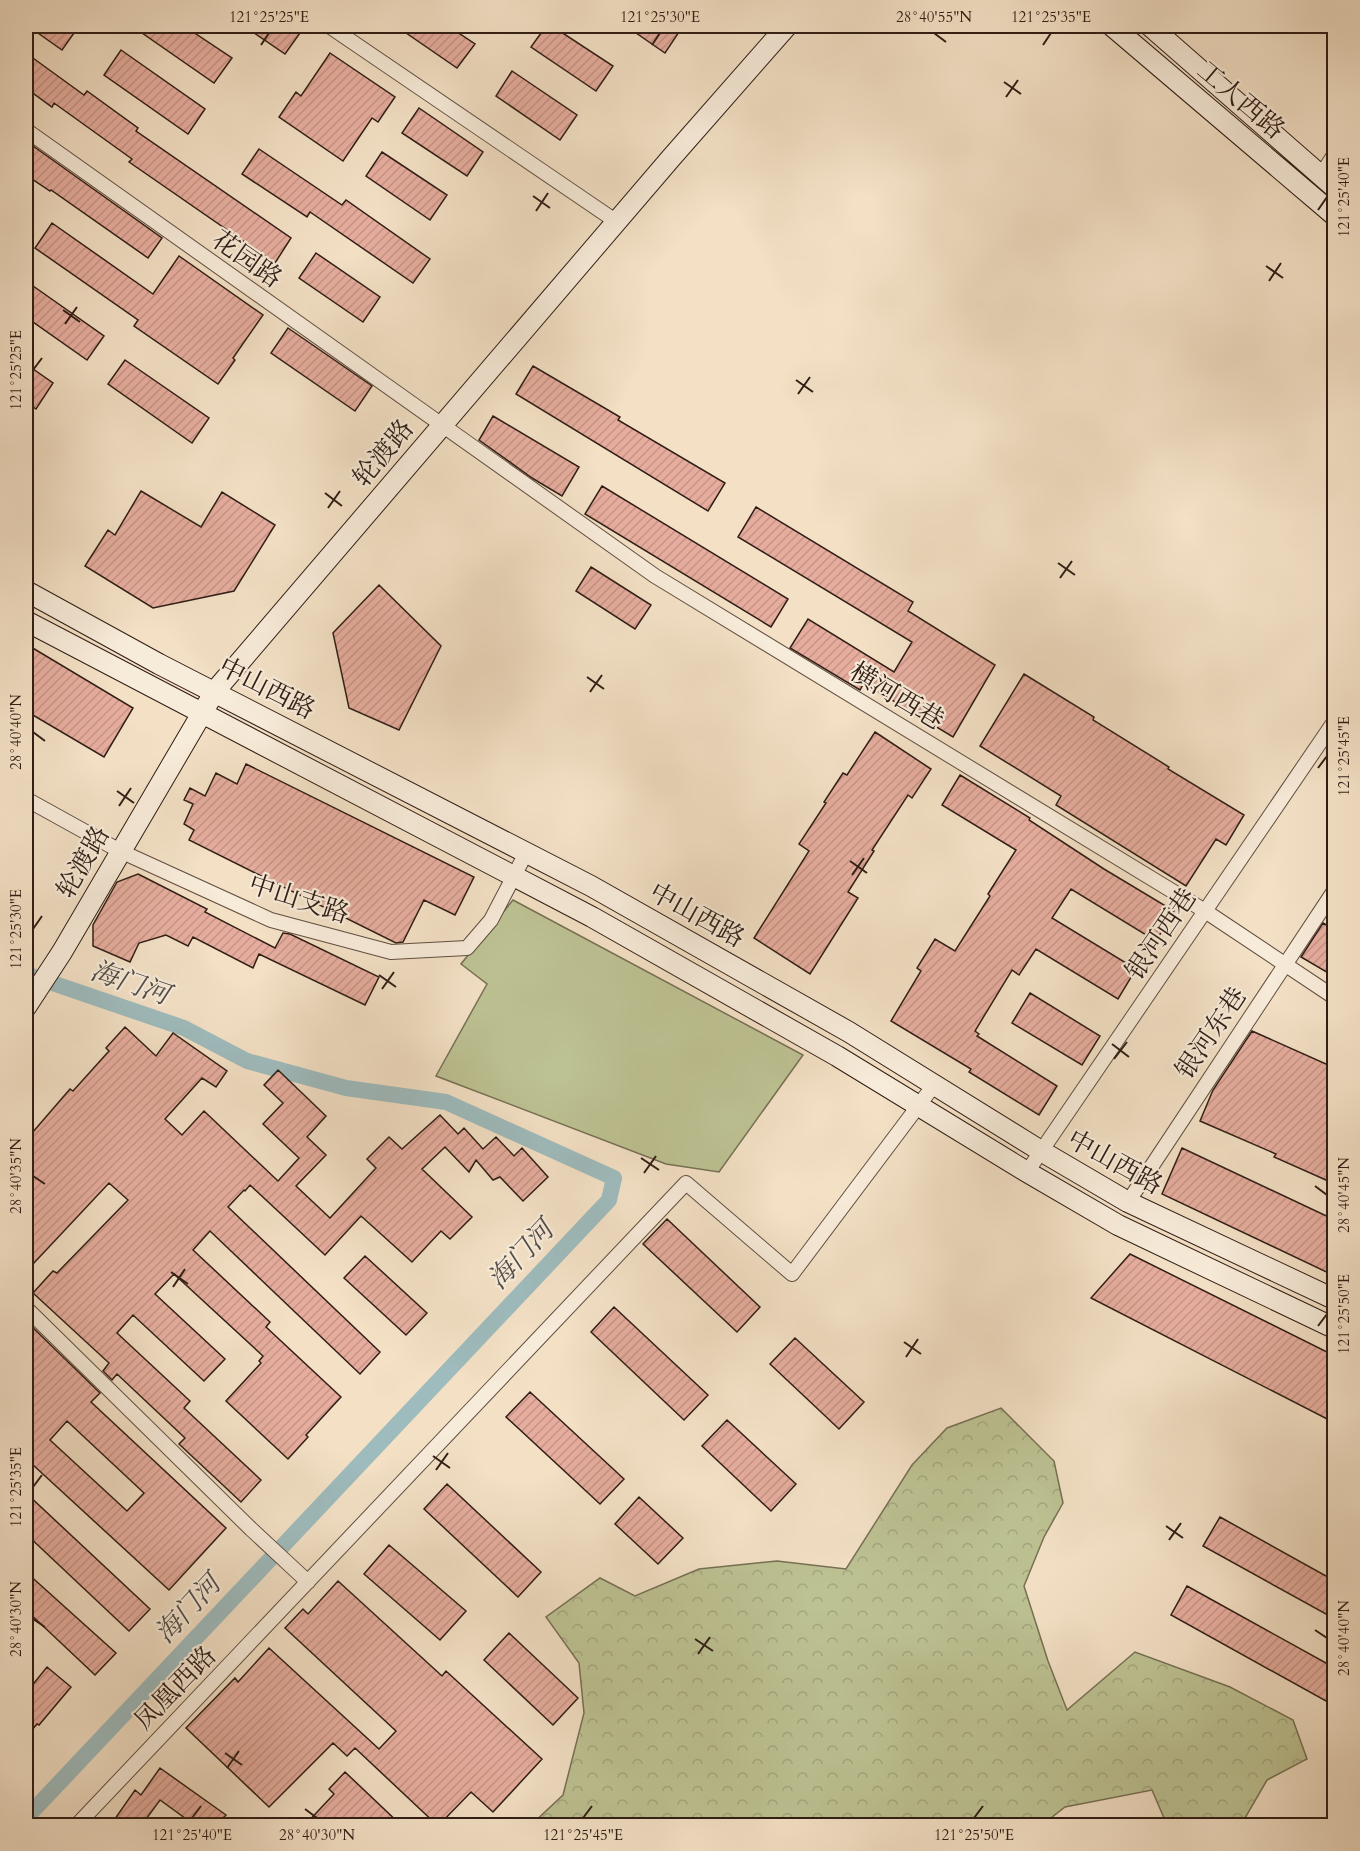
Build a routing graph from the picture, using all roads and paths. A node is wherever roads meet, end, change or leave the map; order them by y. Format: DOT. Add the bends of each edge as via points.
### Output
graph roads {
  1 [pos="329,26"];
  2 [pos="787,26"];
  3 [pos="1112,26"];
  4 [pos="1150,26"];
  5 [pos="26,130"];
  6 [pos="1335,155"];
  7 [pos="1328,181"];
  8 [pos="1335,215"];
  9 [pos="616,222"];
  10 [pos="441,426"];
  11 [pos="26,591"];
  12 [pos="26,621"];
  13 [pos="215,691"];
  14 [pos="201,713"];
  15 [pos="1335,722"];
  16 [pos="26,799"];
  17 [pos="120,851"];
  18 [pos="526,853"];
  19 [pos="514,876"];
  20 [pos="1335,891"];
  21 [pos="1205,911"];
  22 [pos="1285,965"];
  23 [pos="1335,997"];
  24 [pos="28,1003"];
  25 [pos="934,1085"];
  26 [pos="918,1105"];
  27 [pos="1041,1151"];
  28 [pos="1027,1172"];
  29 [pos="1128,1203"];
  30 [pos="1335,1299"];
  31 [pos="26,1308"];
  32 [pos="1335,1328"];
  33 [pos="305,1579"];
  34 [pos="76,1826"];
  1 -- 9 [label="street"];
  2 -- 9 [label="main road, 轮渡路"];
  3 -- 8 [label="main road, 工人西路"];
  4 -- 7 [label="main road, 工人西路"];
  5 -- 10 [label="street, 花园路"];
  6 -- 7 [label="street"];
  9 -- 10 [label="main road, 轮渡路"];
  10 -- 13 [label="main road, 轮渡路"];
  10 -- 21 [label="street, 横河西巷" via="655,576"];
  11 -- 13 [label="main road, 中山西路"];
  12 -- 14 [label="main road, 中山西路"];
  13 -- 14 [label="main road, 轮渡路"];
  13 -- 18 [label="main road, 中山西路"];
  14 -- 17 [label="main road, 轮渡路"];
  14 -- 19 [label="main road, 中山西路"];
  15 -- 21 [label="street, 银河西巷"];
  16 -- 17 [label="street, 中山支路"];
  17 -- 19 [label="street, 中山支路" via="271,920 391,952 467,948 491,920"];
  17 -- 24 [label="main road, 轮渡路"];
  18 -- 19 [label="street, 中山支路"];
  18 -- 25 [label="main road, 中山西路" via="849,1032"];
  19 -- 26 [label="main road, 中山西路"];
  20 -- 22 [label="street, 银河东巷"];
  21 -- 22 [label="street, 横河西巷"];
  21 -- 27 [label="street, 银河西巷"];
  22 -- 23 [label="street, 横河西巷"];
  22 -- 29 [label="street, 银河东巷"];
  25 -- 26 [label="street"];
  25 -- 27 [label="main road, 中山西路"];
  26 -- 28 [label="main road, 中山西路"];
  26 -- 33 [label="street, 凤凰西路" via="792,1274 686,1183"];
  27 -- 28 [label="street, 银河西巷"];
  27 -- 29 [label="main road, 中山西路"];
  28 -- 32 [label="main road, 中山西路" via="1118,1225"];
  29 -- 30 [label="main road, 中山西路"];
  31 -- 33 [label="street"];
  33 -- 34 [label="street, 凤凰西路"];
}
